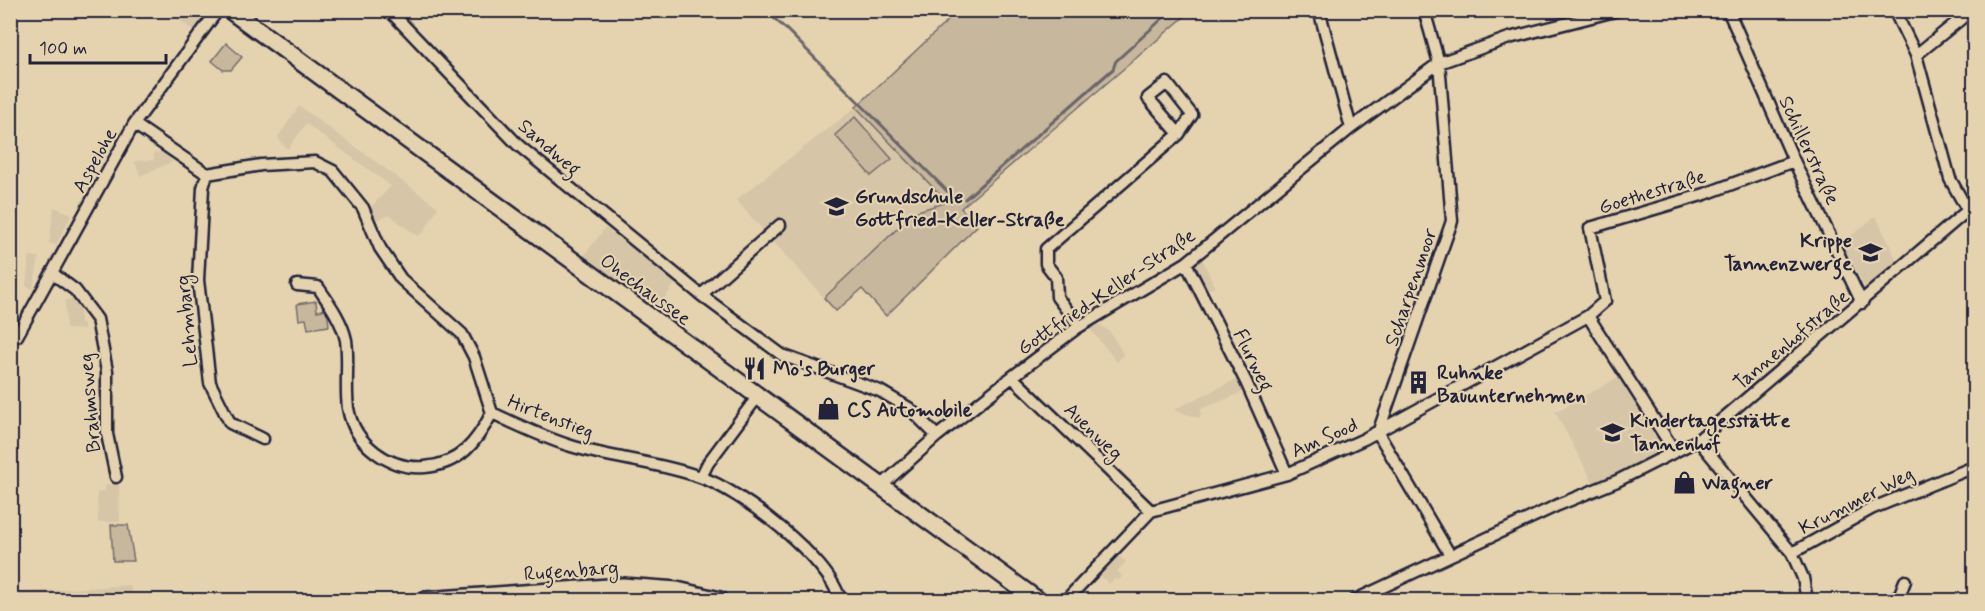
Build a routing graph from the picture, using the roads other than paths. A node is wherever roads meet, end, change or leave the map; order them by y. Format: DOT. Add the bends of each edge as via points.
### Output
graph roads {
  1 [pos="218,10"];
  2 [pos="230,10"];
  3 [pos="388,10"];
  4 [pos="1319,10"];
  5 [pos="1424,10"];
  6 [pos="1619,10"];
  7 [pos="1728,10"];
  8 [pos="1894,10"];
  9 [pos="1972,10"];
  10 [pos="1596,13"];
  11 [pos="1916,55"];
  12 [pos="1439,63"];
  13 [pos="134,124"];
  14 [pos="1351,128"];
  15 [pos="1179,134"];
  16 [pos="1794,162"];
  17 [pos="207,174"];
  18 [pos="1971,208"];
  19 [pos="780,225"];
  20 [pos="1186,263"];
  21 [pos="52,273"];
  22 [pos="297,285"];
  23 [pos="701,295"];
  24 [pos="1605,301"];
  25 [pos="1862,303"];
  26 [pos="1588,316"];
  27 [pos="1079,326"];
  28 [pos="17,336"];
  29 [pos="1012,377"];
  30 [pos="758,396"];
  31 [pos="492,413"];
  32 [pos="1378,433"];
  33 [pos="938,436"];
  34 [pos="263,439"];
  35 [pos="1698,440"];
  36 [pos="1675,452"];
  37 [pos="1974,467"];
  38 [pos="1287,474"];
  39 [pos="116,477"];
  40 [pos="701,477"];
  41 [pos="882,486"];
  42 [pos="1151,511"];
  43 [pos="1792,553"];
  44 [pos="1450,555"];
  45 [pos="1905,581"];
  46 [pos="623,593"];
  47 [pos="424,600"];
  48 [pos="720,600"];
  49 [pos="840,600"];
  50 [pos="1037,600"];
  51 [pos="1066,600"];
  52 [pos="1355,600"];
  53 [pos="1807,600"];
  54 [pos="1891,600"];
  1 -- 13 [label="street, Aspelohe"];
  2 -- 30 [label="main road, Ohechaussee"];
  3 -- 23 [label="street, Sandweg" via="518,145"];
  4 -- 14 [label="street"];
  5 -- 12 [label="street, Scharpenmoor"];
  6 -- 10 [label="street"];
  7 -- 16 [label="street, Schillerstraße"];
  8 -- 11 [label="street"];
  9 -- 11 [label="street"];
  10 -- 12 [label="street"];
  11 -- 18 [label="street" via="1950,179"];
  12 -- 14 [label="street, Gottfried-Keller-Straße"];
  12 -- 32 [label="street, Scharpenmoor" via="1452,221"];
  13 -- 17 [label="street"];
  13 -- 21 [label="street, Aspelohe"];
  14 -- 20 [label="street, Gottfried-Keller-Straße"];
  15 -- 15 [label="street" via="1192,115 1167,83 1148,98"];
  15 -- 27 [label="street" via="1046,249 1046,264 1056,277 1057,297"];
  16 -- 24 [label="street, Goethestraße" via="1681,202 1590,228"];
  16 -- 25 [label="street, Schillerstraße"];
  17 -- 31 [label="street, Hirtenstieg" via="315,162 333,171 363,208 380,248 401,279 462,334 474,357"];
  17 -- 34 [label="street, Lehmbarg" via="198,280 210,383 230,423"];
  18 -- 25 [label="street, Tannenhofstraße"];
  19 -- 23 [label="street"];
  20 -- 27 [label="street, Gottfried-Keller-Straße"];
  20 -- 38 [label="street, Flurweg"];
  21 -- 28 [label="street, Aspelohe"];
  21 -- 39 [label="street, Brahmsweg" via="75,290 97,319 107,371 108,442"];
  22 -- 31 [label="street" via="318,287 335,313 345,338 349,410 358,433 373,452 390,462 442,465 464,454"];
  23 -- 33 [label="street, Sandweg" via="782,355 880,391 909,408"];
  24 -- 26 [label="street, Am Sood"];
  25 -- 35 [label="street, Tannenhofstraße"];
  26 -- 32 [label="street, Am Sood"];
  26 -- 36 [label="street"];
  27 -- 29 [label="street, Gottfried-Keller-Straße"];
  29 -- 33 [label="street, Gottfried-Keller-Straße"];
  29 -- 42 [label="street, Auenweg"];
  30 -- 40 [label="street"];
  30 -- 41 [label="main road, Ohechaussee"];
  31 -- 40 [label="street, Hirtenstieg" via="570,446"];
  32 -- 38 [label="street, Am Sood"];
  32 -- 44 [label="street"];
  33 -- 41 [label="street, Gottfried-Keller-Straße"];
  35 -- 36 [label="street, Tannenhofstraße"];
  35 -- 43 [label="street, Krummer Weg"];
  36 -- 44 [label="street, Tannenhofstraße"];
  37 -- 43 [label="street, Krummer Weg" via="1873,508"];
  38 -- 42 [label="street, Am Sood"];
  40 -- 49 [label="street, Hirtenstieg" via="740,499 808,551 827,573"];
  41 -- 50 [label="main road, Ohechaussee"];
  42 -- 51 [label="street"];
  43 -- 53 [label="street"];
  44 -- 52 [label="street, Tannenhofstraße"];
  45 -- 54 [label="street" via="1900,594"];
  46 -- 47 [label="street, Rugenbarg"];
  46 -- 48 [label="street, Rugenbarg" via="677,590"];
}
